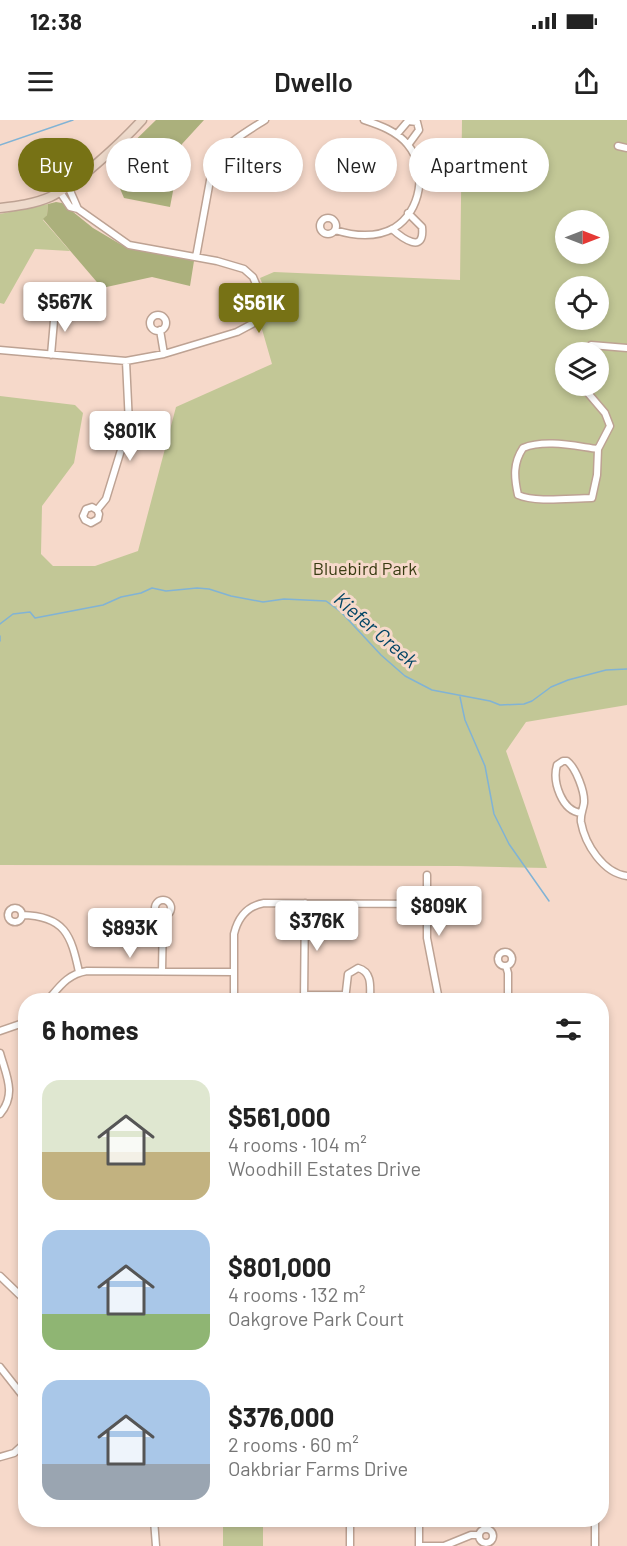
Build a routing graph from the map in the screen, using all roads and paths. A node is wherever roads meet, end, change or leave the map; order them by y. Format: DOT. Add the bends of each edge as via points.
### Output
graph roads {
  1 [pos="142,120"];
  2 [pos="265,120"];
  3 [pos="364,120"];
  4 [pos="397,134"];
  5 [pos="408,145"];
  6 [pos="618,146"];
  7 [pos="627,148"];
  8 [pos="94,164"];
  9 [pos="60,192"];
  10 [pos="71,192"];
  11 [pos="0,208"];
  12 [pos="78,209"];
  13 [pos="408,213"];
  14 [pos="392,229"];
  15 [pos="335,230"];
  16 [pos="196,257"];
  17 [pos="55,309"];
  18 [pos="160,330"];
  19 [pos="609,346"];
  20 [pos="627,348"];
  21 [pos="0,350"];
  22 [pos="164,354"];
  23 [pos="51,355"];
  24 [pos="126,361"];
  25 [pos="590,396"];
  26 [pos="597,449"];
  27 [pos="97,510"];
  28 [pos="581,813"];
  29 [pos="427,875"];
  30 [pos="627,876"];
  31 [pos="305,903"];
  32 [pos="426,904"];
  33 [pos="22,915"];
  34 [pos="163,916"];
  35 [pos="506,966"];
  36 [pos="162,971"];
  37 [pos="79,972"];
  38 [pos="234,972"];
  39 [pos="54,993"];
  40 [pos="234,993"];
  41 [pos="304,993"];
  42 [pos="346,993"];
  43 [pos="370,993"];
  44 [pos="438,993"];
  45 [pos="508,993"];
  46 [pos="18,1025"];
  47 [pos="0,1031"];
  48 [pos="0,1053"];
  49 [pos="0,1114"];
  50 [pos="0,1276"];
  51 [pos="18,1293"];
  52 [pos="0,1367"];
  53 [pos="18,1390"];
  54 [pos="18,1449"];
  55 [pos="0,1457"];
  56 [pos="155,1527"];
  57 [pos="350,1527"];
  58 [pos="419,1527"];
  59 [pos="595,1527"];
  60 [pos="479,1535"];
  61 [pos="156,1546"];
  62 [pos="350,1546"];
  63 [pos="419,1546"];
  64 [pos="595,1546"];
  1 -- 8 [label="street"];
  2 -- 16 [label="street" via="234,140 213,164"];
  3 -- 4 [label="street"];
  4 -- 5 [label="street"];
  4 -- 5 [label="street" via="408,121 417,122 419,130"];
  5 -- 13 [label="street" via="419,180 415,202"];
  6 -- 7 [label="street"];
  9 -- 11 [label="street" via="38,201"];
  9 -- 12 [label="street" via="66,204"];
  10 -- 12 [label="street"];
  12 -- 16 [label="street" via="129,245"];
  13 -- 14 [label="street"];
  13 -- 14 [label="street" via="422,227 418,240 406,241"];
  14 -- 15 [label="street" via="368,235"];
  16 -- 22 [label="street" via="249,273 262,298 262,307 245,329"];
  17 -- 23 [label="street"];
  18 -- 22 [label="street"];
  19 -- 20 [label="street"];
  21 -- 23 [label="street"];
  22 -- 24 [label="street"];
  23 -- 24 [label="street"];
  24 -- 27 [label="street" via="129,424 106,499"];
  25 -- 26 [label="street" via="610,426"];
  26 -- 26 [label="street" via="547,444 523,448 515,464 518,495 592,498"];
  27 -- 27 [label="street" via="96,521 85,520 86,509"];
  28 -- 28 [label="street" via="584,796 572,765 563,761 557,765 556,778 565,805"];
  28 -- 30 [label="street" via="581,823 602,864"];
  29 -- 32 [label="street"];
  31 -- 32 [label="street"];
  31 -- 38 [label="street" via="264,903 249,908 236,924"];
  31 -- 41 [label="street"];
  32 -- 44 [label="street" via="427,938"];
  33 -- 37 [label="street" via="49,918 62,927 73,946"];
  34 -- 36 [label="street"];
  35 -- 45 [label="street"];
  36 -- 37 [label="street"];
  36 -- 38 [label="street"];
  37 -- 39 [label="street" via="66,979"];
  38 -- 40 [label="street"];
  42 -- 43 [label="street" via="348,974 362,969 369,978"];
  46 -- 47 [label="street"];
  48 -- 49 [label="street" via="10,1087 8,1103"];
  50 -- 51 [label="street"];
  52 -- 53 [label="street"];
  54 -- 55 [label="street"];
  56 -- 61 [label="street"];
  57 -- 62 [label="street"];
  58 -- 63 [label="street"];
  59 -- 64 [label="street"];
  60 -- 63 [label="street" via="444,1546"];
}
